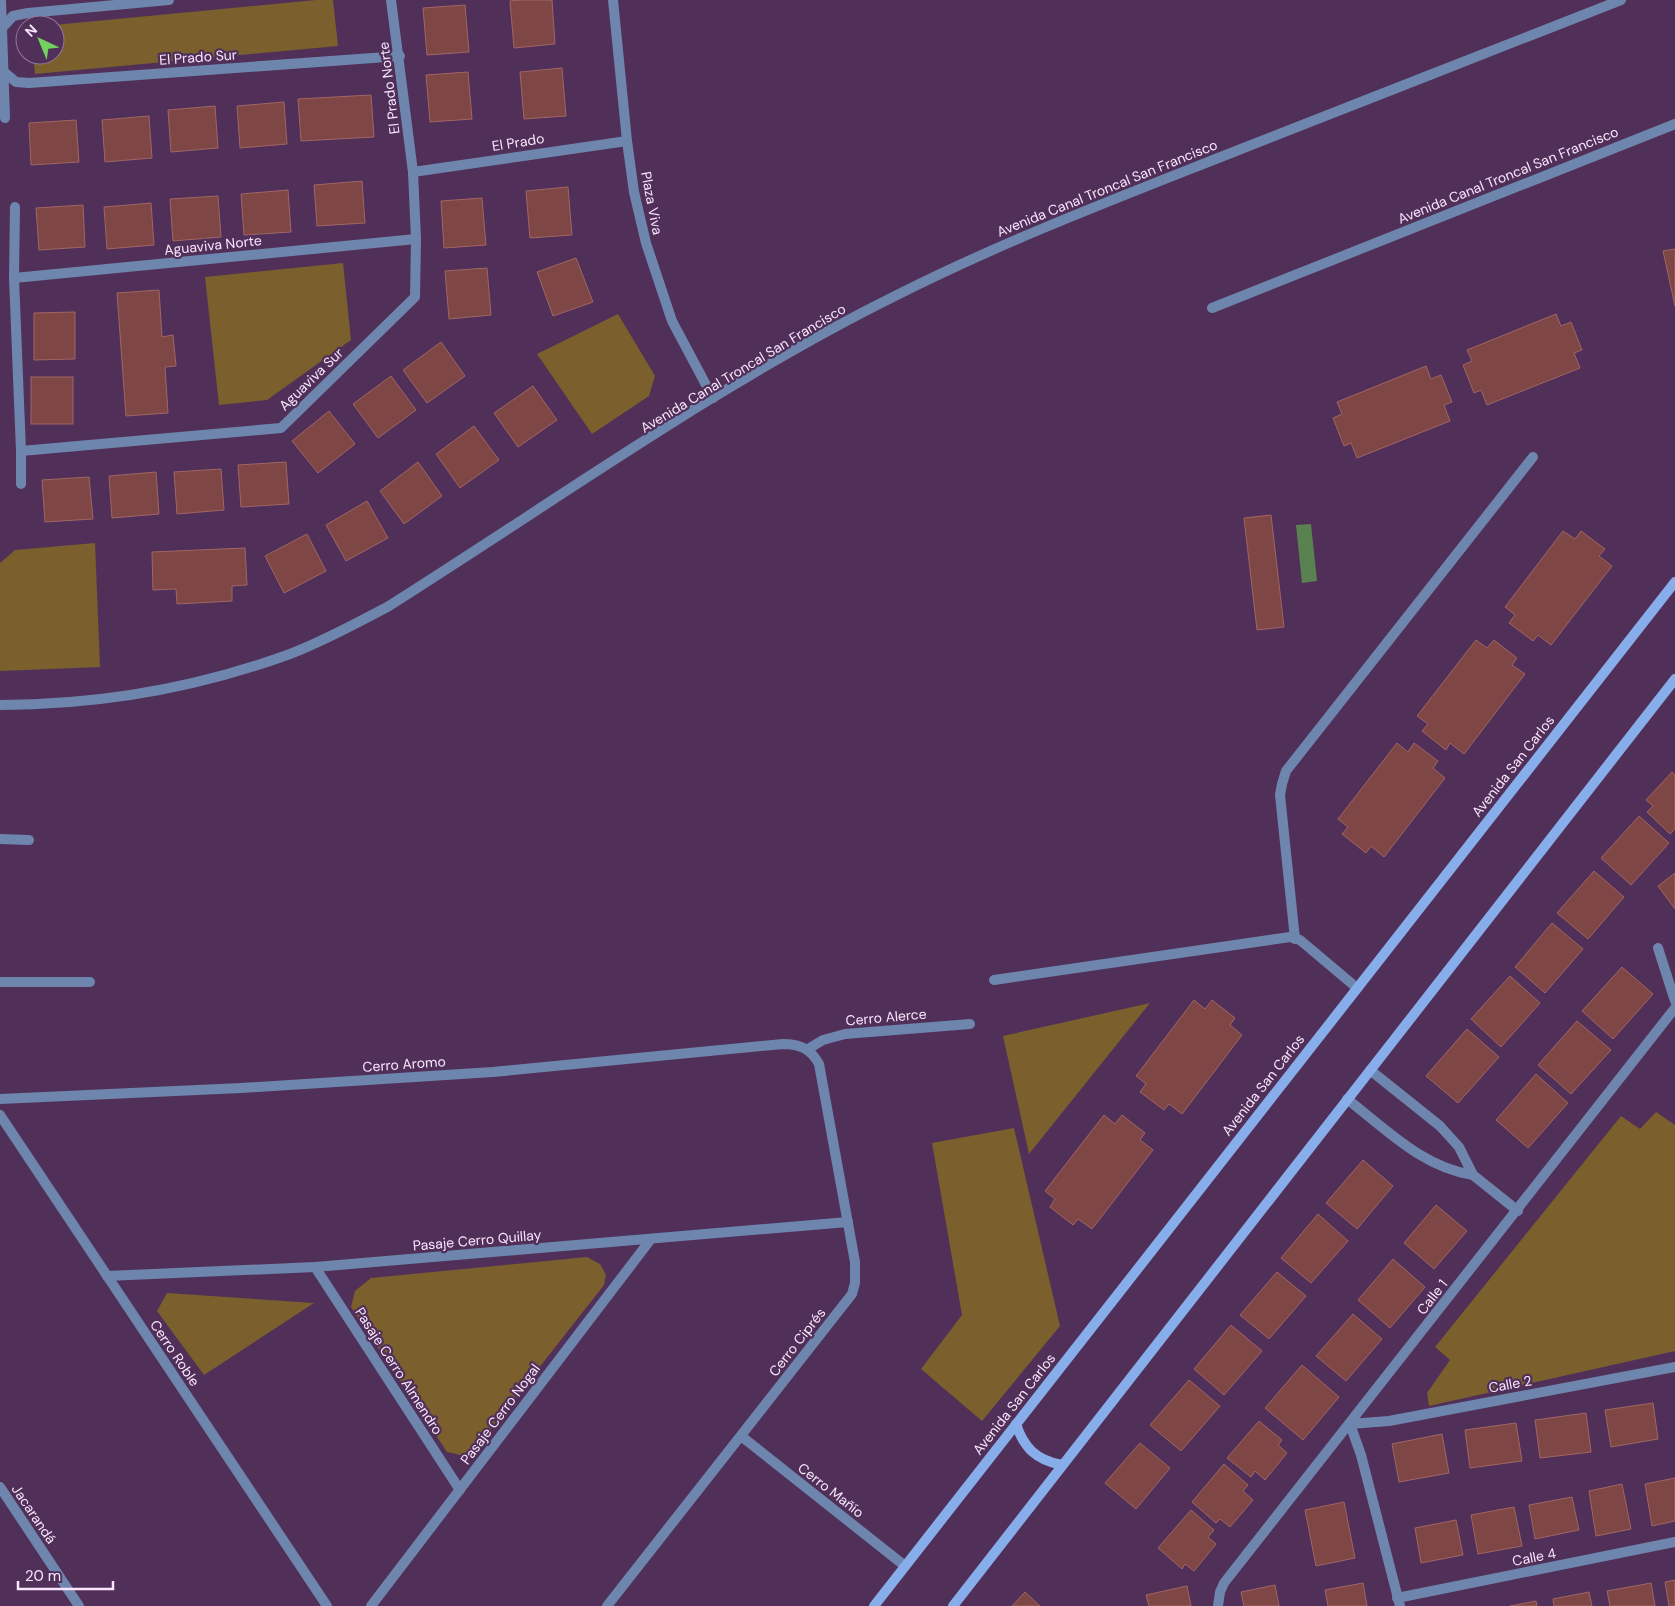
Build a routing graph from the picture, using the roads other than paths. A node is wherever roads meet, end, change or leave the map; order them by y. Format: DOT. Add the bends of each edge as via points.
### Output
graph roads {
  1 [pos="1,0"];
  2 [pos="169,0"];
  3 [pos="391,0"];
  4 [pos="613,0"];
  5 [pos="1621,0"];
  6 [pos="2,28"];
  7 [pos="400,56"];
  8 [pos="4,71"];
  9 [pos="5,118"];
  10 [pos="1675,124"];
  11 [pos="627,140"];
  12 [pos="413,172"];
  13 [pos="15,207"];
  14 [pos="416,239"];
  15 [pos="14,278"];
  16 [pos="1212,308"];
  17 [pos="713,398"];
  18 [pos="22,451"];
  19 [pos="1533,457"];
  20 [pos="21,484"];
  21 [pos="1675,582"];
  22 [pos="1675,679"];
  23 [pos="0,705"];
  24 [pos="0,840"];
  25 [pos="29,840"];
  26 [pos="1295,939"];
  27 [pos="1658,948"];
  28 [pos="994,980"];
  29 [pos="0,982"];
  30 [pos="90,982"];
  31 [pos="1357,988"];
  32 [pos="1675,1001"];
  33 [pos="1675,1008"];
  34 [pos="970,1024"];
  35 [pos="808,1049"];
  36 [pos="1370,1070"];
  37 [pos="0,1099"];
  38 [pos="1347,1099"];
  39 [pos="0,1115"];
  40 [pos="1473,1175"];
  41 [pos="1518,1211"];
  42 [pos="848,1222"];
  43 [pos="651,1239"];
  44 [pos="315,1267"];
  45 [pos="106,1276"];
  46 [pos="1675,1367"];
  47 [pos="1016,1424"];
  48 [pos="1350,1424"];
  49 [pos="741,1436"];
  50 [pos="1062,1465"];
  51 [pos="0,1487"];
  52 [pos="460,1490"];
  53 [pos="1675,1542"];
  54 [pos="905,1566"];
  55 [pos="1398,1602"];
  56 [pos="79,1606"];
  57 [pos="327,1606"];
  58 [pos="371,1606"];
  59 [pos="607,1606"];
  60 [pos="874,1606"];
  61 [pos="953,1606"];
  62 [pos="1218,1606"];
  1 -- 6 [label="street"];
  2 -- 6 [label="street" via="28,13 13,16"];
  3 -- 7 [label="street, El Prado Norte"];
  4 -- 11 [label="street, Plaza Viva"];
  5 -- 17 [label="street, Avenida Canal Troncal San Francisco" via="1084,210 989,251 828,331"];
  6 -- 8 [label="street"];
  7 -- 8 [label="street, El Prado Sur" via="29,83 16,82"];
  7 -- 12 [label="street, El Prado Norte"];
  8 -- 9 [label="street"];
  10 -- 16 [label="street, Avenida Canal Troncal San Francisco"];
  11 -- 12 [label="street, El Prado"];
  11 -- 17 [label="street, Plaza Viva" via="634,192 658,282 672,321"];
  12 -- 14 [label="street, Aguaviva Sur"];
  13 -- 15 [label="street"];
  14 -- 15 [label="street, Aguaviva Norte"];
  14 -- 18 [label="street, Aguaviva Sur" via="415,297 281,428"];
  15 -- 18 [label="street"];
  17 -- 23 [label="street, Avenida Canal Troncal San Francisco" via="389,606 341,632 291,653 214,677 140,694 67,703"];
  18 -- 20 [label="street"];
  19 -- 26 [label="street" via="1286,771 1280,795"];
  21 -- 31 [label="main road, Avenida San Carlos"];
  22 -- 36 [label="main road"];
  24 -- 25 [label="street"];
  26 -- 28 [label="street" via="1290,937"];
  26 -- 31 [label="street"];
  27 -- 32 [label="street"];
  29 -- 30 [label="street"];
  31 -- 47 [label="main road, Avenida San Carlos"];
  33 -- 41 [label="street, Calle 1"];
  34 -- 35 [label="street, Cerro Alerce" via="845,1034 823,1040"];
  35 -- 37 [label="street, Cerro Aromo" via="783,1044 493,1072"];
  35 -- 42 [label="street, Cerro Ciprés" via="819,1064"];
  36 -- 38 [label="main road"];
  36 -- 40 [label="street" via="1440,1126 1459,1147"];
  38 -- 40 [label="street" via="1418,1155 1444,1168"];
  38 -- 50 [label="main road"];
  39 -- 45 [label="street, Cerro Roble"];
  40 -- 41 [label="street"];
  41 -- 48 [label="street, Calle 1"];
  42 -- 43 [label="street, Pasaje Cerro Quillay"];
  42 -- 49 [label="street, Cerro Ciprés" via="856,1272 852,1294"];
  43 -- 44 [label="street, Pasaje Cerro Quillay"];
  43 -- 52 [label="street, Pasaje Cerro Nogal"];
  44 -- 45 [label="street, Pasaje Cerro Quillay"];
  44 -- 52 [label="street, Pasaje Cerro Almendro"];
  45 -- 57 [label="street, Cerro Roble"];
  46 -- 48 [label="street, Calle 2" via="1389,1421"];
  47 -- 50 [label="main road" via="1029,1449 1041,1458"];
  47 -- 54 [label="main road, Avenida San Carlos"];
  48 -- 55 [label="street, Calle 4" via="1361,1455"];
  48 -- 62 [label="street, Calle 1" via="1224,1583"];
  49 -- 54 [label="street, Cerro Mañío"];
  49 -- 59 [label="street, Cerro Ciprés"];
  50 -- 61 [label="main road"];
  51 -- 56 [label="street, Jacarandá"];
  52 -- 58 [label="street, Pasaje Cerro Nogal"];
  53 -- 55 [label="street, Calle 4"];
  54 -- 60 [label="main road, Avenida San Carlos"];
}
